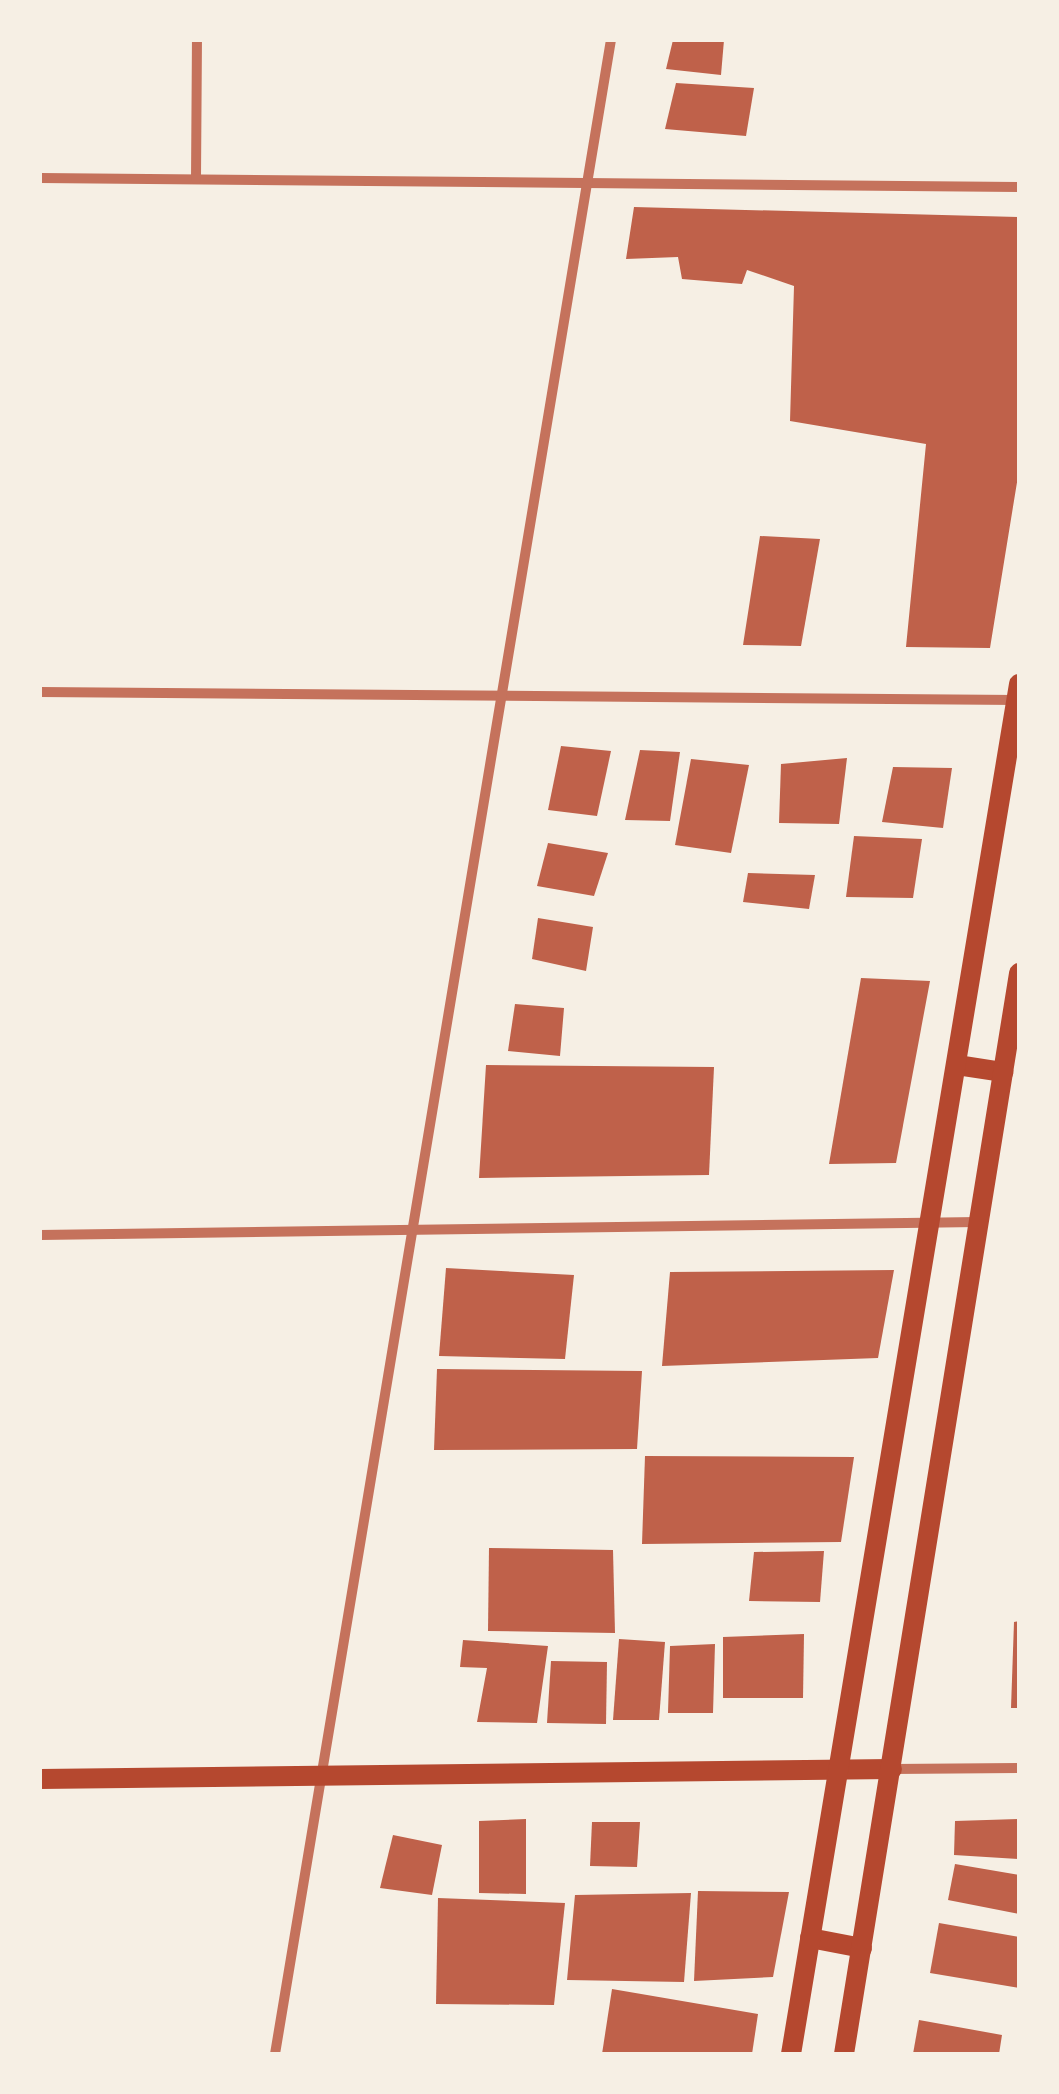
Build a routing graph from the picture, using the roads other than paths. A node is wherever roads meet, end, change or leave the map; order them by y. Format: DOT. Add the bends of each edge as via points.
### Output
graph roads {
  1 [pos="197,40"];
  2 [pos="611,40"];
  3 [pos="40,178"];
  4 [pos="196,179"];
  5 [pos="588,183"];
  6 [pos="1019,187"];
  7 [pos="40,692"];
  8 [pos="1018,694"];
  9 [pos="503,696"];
  10 [pos="1019,972"];
  11 [pos="957,1065"];
  12 [pos="1003,1072"];
  13 [pos="978,1222"];
  14 [pos="931,1223"];
  15 [pos="412,1230"];
  16 [pos="40,1236"];
  17 [pos="1019,1768"];
  18 [pos="838,1770"];
  19 [pos="892,1770"];
  20 [pos="320,1776"];
  21 [pos="40,1779"];
  22 [pos="810,1938"];
  23 [pos="862,1948"];
  24 [pos="274,2054"];
  25 [pos="791,2054"];
  26 [pos="844,2054"];
  1 -- 4 [label="street"];
  2 -- 5 [label="street"];
  3 -- 4 [label="street"];
  4 -- 5 [label="street"];
  5 -- 6 [label="street"];
  5 -- 9 [label="street"];
  7 -- 9 [label="street"];
  8 -- 9 [label="street"];
  8 -- 11 [label="main road"];
  9 -- 15 [label="street"];
  10 -- 12 [label="main road"];
  11 -- 12 [label="main road"];
  11 -- 14 [label="main road"];
  12 -- 13 [label="main road"];
  13 -- 14 [label="street"];
  13 -- 19 [label="main road"];
  14 -- 15 [label="street"];
  14 -- 18 [label="main road"];
  15 -- 16 [label="street"];
  15 -- 20 [label="street"];
  17 -- 19 [label="street"];
  18 -- 19 [label="main road"];
  18 -- 20 [label="main road"];
  18 -- 22 [label="main road"];
  19 -- 23 [label="main road"];
  20 -- 21 [label="main road"];
  20 -- 24 [label="street"];
  22 -- 23 [label="main road"];
  22 -- 25 [label="main road"];
  23 -- 26 [label="main road"];
}
